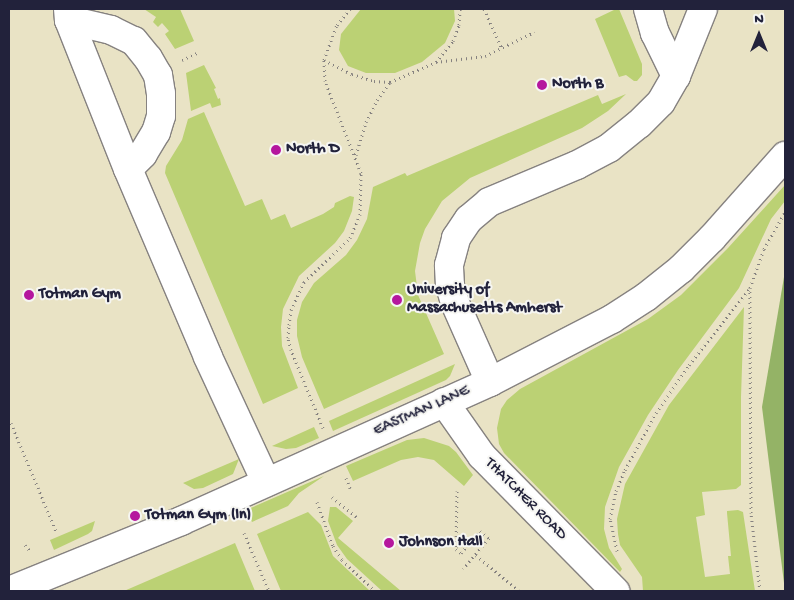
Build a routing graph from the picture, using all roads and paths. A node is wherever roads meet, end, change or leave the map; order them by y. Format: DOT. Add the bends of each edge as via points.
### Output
graph roads {
  1 [pos="350,9"];
  2 [pos="460,9"];
  3 [pos="484,9"];
  4 [pos="648,9"];
  5 [pos="703,9"];
  6 [pos="69,15"];
  7 [pos="534,32"];
  8 [pos="502,49"];
  9 [pos="199,52"];
  10 [pos="324,60"];
  11 [pos="177,62"];
  12 [pos="436,62"];
  13 [pos="676,76"];
  14 [pos="390,82"];
  15 [pos="356,156"];
  16 [pos="785,156"];
  17 [pos="128,170"];
  18 [pos="785,212"];
  19 [pos="750,288"];
  20 [pos="490,382"];
  21 [pos="444,402"];
  22 [pos="11,423"];
  23 [pos="325,435"];
  24 [pos="266,482"];
  25 [pos="348,483"];
  26 [pos="350,488"];
  27 [pos="457,491"];
  28 [pos="332,497"];
  29 [pos="317,502"];
  30 [pos="357,517"];
  31 [pos="56,531"];
  32 [pos="244,533"];
  33 [pos="618,553"];
  34 [pos="476,554"];
  35 [pos="463,569"];
  36 [pos="9,591"];
  37 [pos="269,591"];
  38 [pos="375,591"];
  39 [pos="519,591"];
  40 [pos="615,591"];
  41 [pos="760,591"];
  1 -- 10 [label="path" via="338,25"];
  2 -- 12 [label="path" via="459,25 453,40"];
  3 -- 8 [label="path"];
  4 -- 13 [label="street" via="655,33"];
  5 -- 13 [label="street"];
  6 -- 17 [label="street"];
  6 -- 17 [label="street" via="134,42 158,75 162,94 156,132 143,154"];
  7 -- 8 [label="path"];
  8 -- 12 [label="path" via="485,56"];
  9 -- 11 [label="path"];
  10 -- 14 [label="path" via="352,74"];
  10 -- 15 [label="path" via="325,81"];
  12 -- 14 [label="path"];
  13 -- 20 [label="street" via="661,102 640,124 609,148 489,202 469,219 456,238 449,265 450,286"];
  14 -- 15 [label="path" via="366,122"];
  15 -- 23 [label="path" via="361,173 360,215 350,238 304,282 291,310 289,325 291,350"];
  16 -- 20 [label="street, EASTMAN LANE" via="712,238 646,297 569,342"];
  17 -- 24 [label="street"];
  18 -- 19 [label="path" via="764,249"];
  19 -- 33 [label="path" via="683,373 656,413 625,470 610,519"];
  19 -- 41 [label="path" via="751,512"];
  20 -- 21 [label="street, EASTMAN LANE"];
  21 -- 24 [label="street, EASTMAN LANE"];
  21 -- 40 [label="street, THATCHER ROAD" via="482,456"];
  22 -- 31 [label="path"];
  24 -- 36 [label="street, EASTMAN LANE" via="181,521"];
  25 -- 26 [label="path"];
  27 -- 34 [label="path" via="456,549 461,553 480,531 489,538"];
  28 -- 30 [label="path"];
  29 -- 38 [label="path" via="333,546 342,560"];
  32 -- 37 [label="path"];
  34 -- 35 [label="path"];
  34 -- 39 [label="path"];
}
